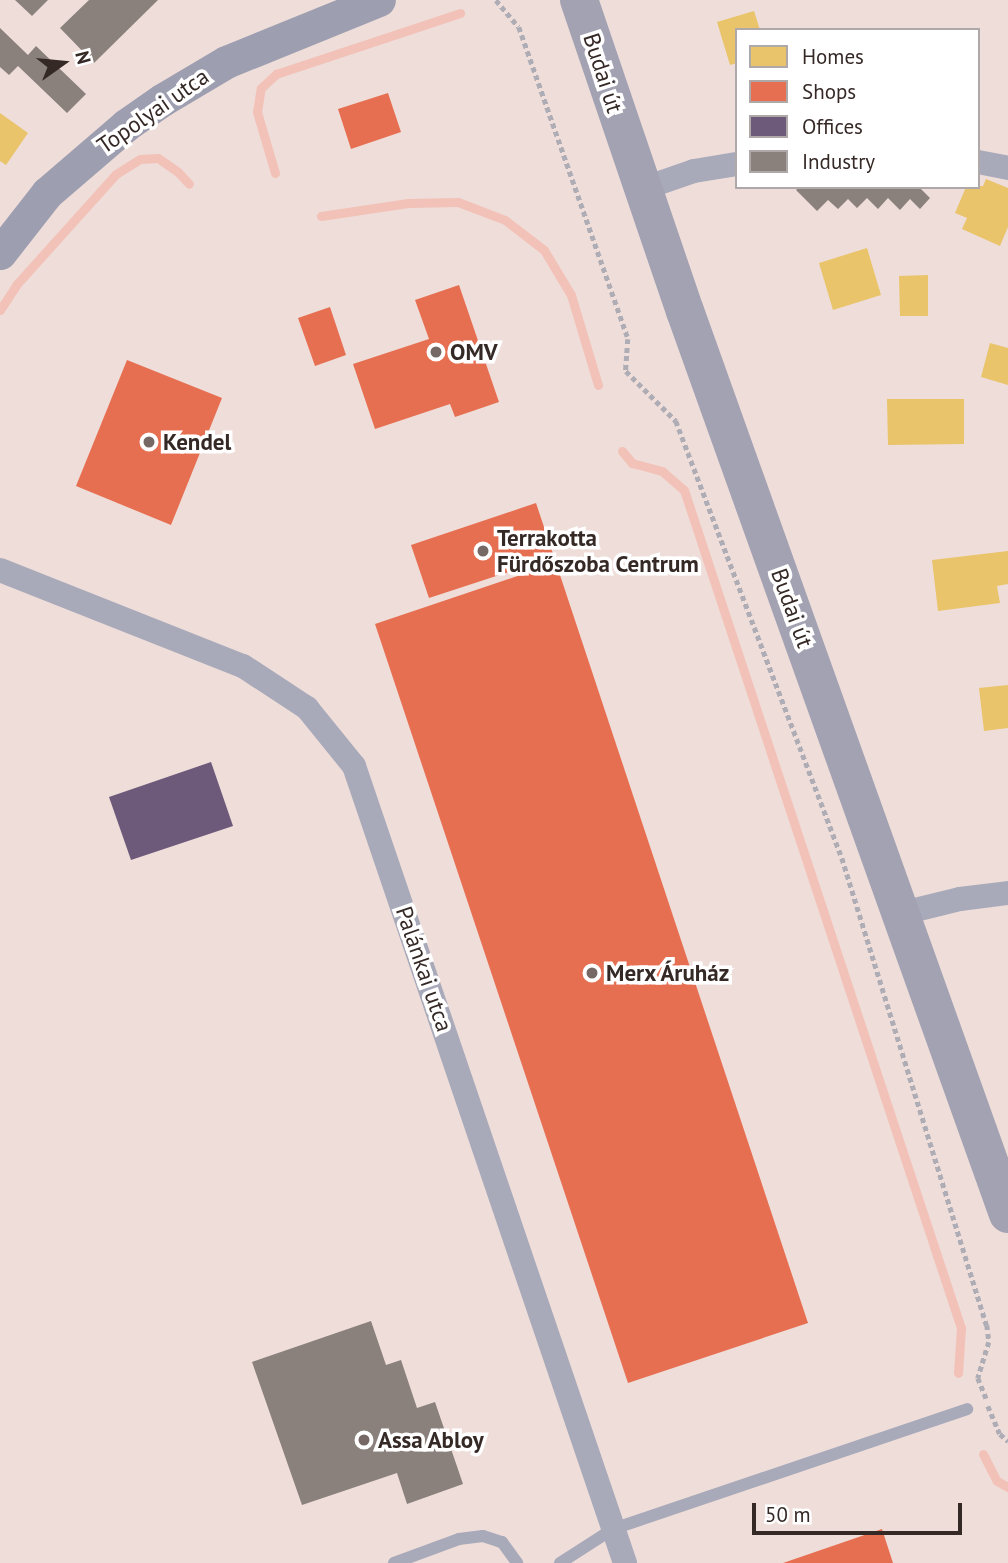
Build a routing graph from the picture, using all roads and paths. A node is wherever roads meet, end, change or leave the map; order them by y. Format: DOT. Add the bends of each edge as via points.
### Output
graph roads {
  1 [pos="379,0"];
  2 [pos="496,0"];
  3 [pos="579,0"];
  4 [pos="980,162"];
  5 [pos="735,164"];
  6 [pos="1008,168"];
  7 [pos="642,189"];
  8 [pos="0,253"];
  9 [pos="0,570"];
  10 [pos="1008,893"];
  11 [pos="903,913"];
  12 [pos="1008,1214"];
  13 [pos="967,1409"];
  14 [pos="1008,1441"];
  15 [pos="613,1529"];
  16 [pos="394,1563"];
  17 [pos="517,1563"];
  18 [pos="560,1563"];
  19 [pos="625,1563"];
  1 -- 8 [label="street, Topolyai utca" via="226,62 162,100 47,193"];
  2 -- 14 [label="path" via="519,27 533,66 628,339 626,371 676,421 842,858 988,1325 989,1342 978,1378 995,1423"];
  3 -- 7 [label="main road, Budai út"];
  4 -- 6 [label="street"];
  5 -- 7 [label="street" via="694,171"];
  7 -- 11 [label="main road, Budai út"];
  9 -- 15 [label="street, Palánkai utca" via="243,666 307,708 354,766"];
  10 -- 11 [label="street"];
  11 -- 12 [label="main road, Budai út"];
  13 -- 15 [label="lane"];
  15 -- 18 [label="lane"];
  15 -- 19 [label="street, Palánkai utca"];
  16 -- 17 [label="lane" via="459,1539 483,1536 502,1542"];
}
